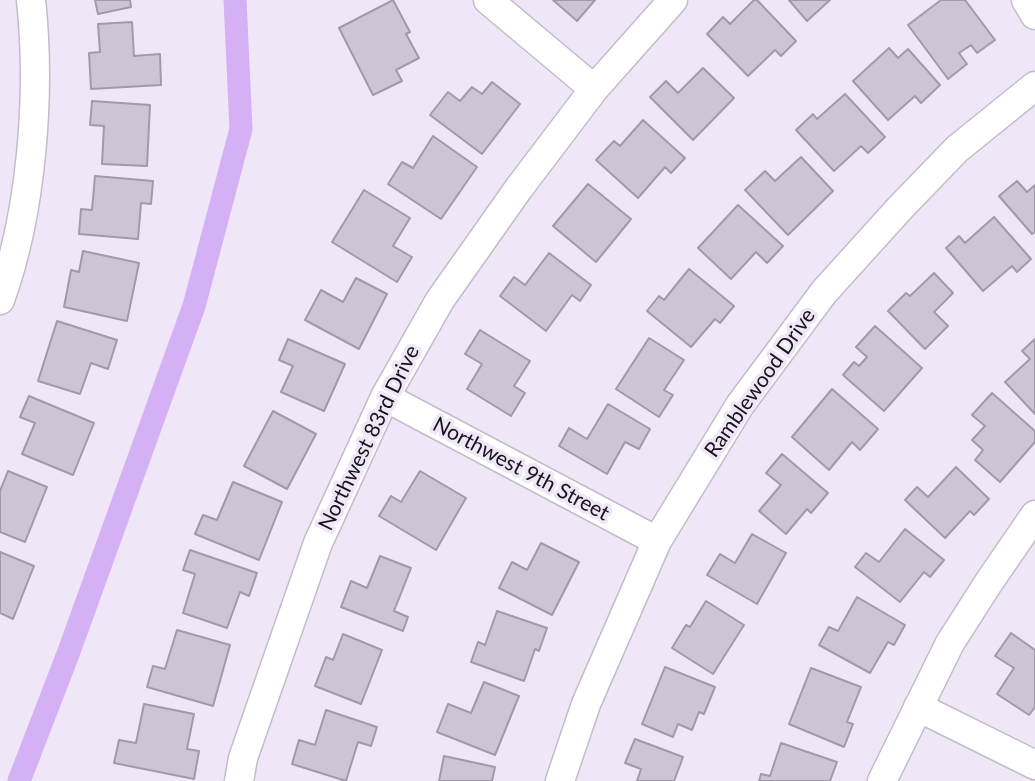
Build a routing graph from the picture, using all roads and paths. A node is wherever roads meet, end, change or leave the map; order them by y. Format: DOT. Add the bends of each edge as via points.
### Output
graph roads {
  1 [pos="31,0"];
  2 [pos="488,0"];
  3 [pos="673,0"];
  4 [pos="1026,0"];
  5 [pos="1035,15"];
  6 [pos="1035,86"];
  7 [pos="594,89"];
  8 [pos="0,300"];
  9 [pos="385,397"];
  10 [pos="1035,515"];
  11 [pos="657,541"];
  12 [pos="918,707"];
  13 [pos="1035,765"];
  14 [pos="239,781"];
  15 [pos="560,781"];
  16 [pos="882,781"];
  1 -- 8 [label="street" via="36,41 33,124 23,211"];
  2 -- 7 [label="street"];
  3 -- 7 [label="street, Northwest 83rd Drive"];
  4 -- 5 [label="street"];
  6 -- 11 [label="street, Ramblewood Drive" via="957,149 824,292 740,405"];
  7 -- 9 [label="street, Northwest 83rd Drive" via="440,300"];
  9 -- 11 [label="street, Northwest 9th Street"];
  9 -- 14 [label="street, Northwest 83rd Drive" via="318,543"];
  10 -- 12 [label="street" via="950,643"];
  11 -- 15 [label="street, Ramblewood Drive" via="586,704"];
  12 -- 13 [label="street"];
  12 -- 16 [label="street"];
}
